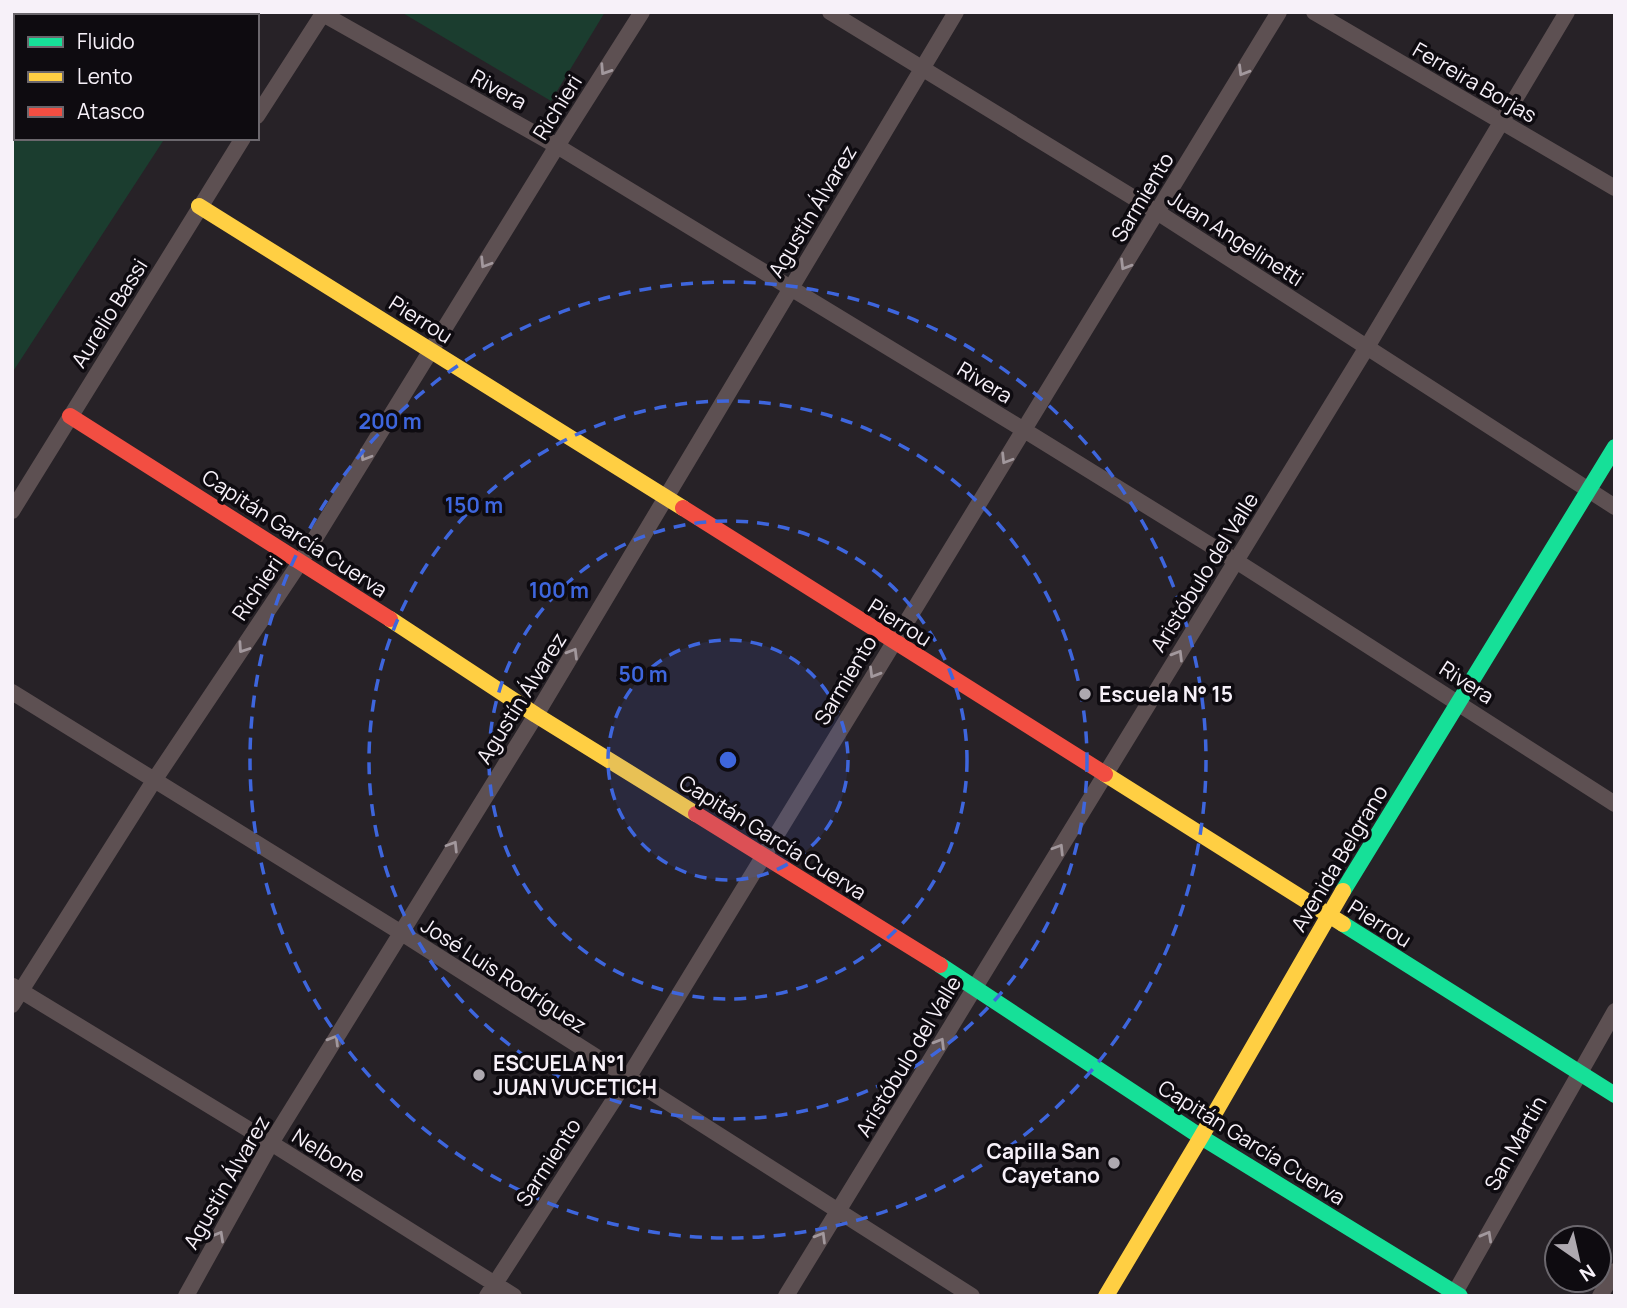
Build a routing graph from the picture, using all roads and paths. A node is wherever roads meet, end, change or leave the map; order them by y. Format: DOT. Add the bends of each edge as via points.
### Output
graph roads {
  1 [pos="642,12"];
  2 [pos="830,12"];
  3 [pos="956,12"];
  4 [pos="1279,12"];
  5 [pos="1314,12"];
  6 [pos="1567,12"];
  7 [pos="324,13"];
  8 [pos="922,69"];
  9 [pos="259,113"];
  10 [pos="1502,121"];
  11 [pos="242,140"];
  12 [pos="557,146"];
  13 [pos="1615,188"];
  14 [pos="199,206"];
  15 [pos="1157,212"];
  16 [pos="790,288"];
  17 [pos="1367,348"];
  18 [pos="432,350"];
  19 [pos="70,416"];
  20 [pos="1024,430"];
  21 [pos="1615,447"];
  22 [pos="1589,492"];
  23 [pos="666,499"];
  24 [pos="1615,507"];
  25 [pos="12,511"];
  26 [pos="301,561"];
  27 [pos="1236,561"];
  28 [pos="892,642"];
  29 [pos="12,692"];
  30 [pos="1458,701"];
  31 [pos="536,715"];
  32 [pos="1105,774"];
  33 [pos="155,779"];
  34 [pos="1615,804"];
  35 [pos="764,856"];
  36 [pos="1328,915"];
  37 [pos="400,932"];
  38 [pos="975,987"];
  39 [pos="15,994"];
  40 [pos="1615,1011"];
  41 [pos="1579,1073"];
  42 [pos="628,1079"];
  43 [pos="1615,1095"];
  44 [pos="1201,1137"];
  45 [pos="271,1143"];
  46 [pos="838,1210"];
  47 [pos="1615,1271"];
  48 [pos="490,1289"];
  49 [pos="1456,1295"];
  50 [pos="186,1296"];
  51 [pos="514,1296"];
  52 [pos="786,1296"];
  53 [pos="972,1296"];
  54 [pos="1106,1296"];
  55 [pos="1601,1296"];
  1 -- 12 [label="street, Richieri, one-way"];
  2 -- 8 [label="street, Juan Angelinetti"];
  3 -- 8 [label="street, Agustín Álvarez"];
  4 -- 15 [label="street, Sarmiento, one-way"];
  5 -- 10 [label="street, Ferreira Borjas"];
  6 -- 10 [label="street, Aristóbulo del Valle"];
  7 -- 9 [label="street"];
  7 -- 12 [label="street, Rivera"];
  8 -- 15 [label="street, Juan Angelinetti"];
  8 -- 16 [label="street, Agustín Álvarez"];
  10 -- 13 [label="street, Ferreira Borjas"];
  10 -- 17 [label="street, Aristóbulo del Valle"];
  11 -- 14 [label="street, Aurelio Bassi"];
  12 -- 16 [label="street, Rivera"];
  12 -- 18 [label="street, Richieri, one-way"];
  14 -- 18 [label="street, Pierrou"];
  14 -- 19 [label="street, Aurelio Bassi"];
  15 -- 17 [label="street, Juan Angelinetti"];
  15 -- 20 [label="street, Sarmiento, one-way"];
  16 -- 20 [label="street, Rivera"];
  16 -- 23 [label="street, Agustín Álvarez"];
  17 -- 22 [label="street, Juan Angelinetti"];
  17 -- 27 [label="street, Aristóbulo del Valle"];
  18 -- 23 [label="street, Pierrou"];
  18 -- 26 [label="street, Richieri, one-way"];
  19 -- 25 [label="street, Aurelio Bassi"];
  19 -- 26 [label="street, Capitán García Cuerva"];
  20 -- 27 [label="street, Rivera"];
  20 -- 28 [label="street, Sarmiento, one-way"];
  21 -- 22 [label="street, Avenida Belgrano"];
  22 -- 24 [label="street, Juan Angelinetti"];
  22 -- 30 [label="street, Avenida Belgrano"];
  23 -- 28 [label="street, Pierrou"];
  31 -- 23 [label="street, Agustín Álvarez, one-way"];
  26 -- 31 [label="street, Capitán García Cuerva"];
  26 -- 33 [label="street, Richieri, one-way"];
  27 -- 30 [label="street, Rivera"];
  32 -- 27 [label="street, Aristóbulo del Valle, one-way"];
  28 -- 32 [label="street, Pierrou"];
  28 -- 35 [label="street, Sarmiento, one-way"];
  29 -- 33 [label="street, José Luis Rodríguez"];
  30 -- 34 [label="street, Rivera"];
  30 -- 36 [label="street, Avenida Belgrano"];
  31 -- 35 [label="street, Capitán García Cuerva"];
  37 -- 31 [label="street, Agustín Álvarez, one-way"];
  32 -- 36 [label="street, Pierrou"];
  38 -- 32 [label="street, Aristóbulo del Valle, one-way"];
  33 -- 37 [label="street, José Luis Rodríguez"];
  33 -- 39 [label="street, Richieri"];
  35 -- 38 [label="street, Capitán García Cuerva"];
  35 -- 42 [label="street, Sarmiento"];
  36 -- 41 [label="street, Pierrou"];
  36 -- 44 [label="street, Avenida Belgrano"];
  37 -- 42 [label="street, José Luis Rodríguez"];
  45 -- 37 [label="street, Agustín Álvarez, one-way"];
  38 -- 44 [label="street, Capitán García Cuerva"];
  46 -- 38 [label="street, Aristóbulo del Valle, one-way"];
  39 -- 45 [label="street, Nelbone"];
  40 -- 41 [label="street, San Martín"];
  41 -- 43 [label="street, Pierrou"];
  49 -- 41 [label="street, San Martín, one-way"];
  42 -- 46 [label="street, José Luis Rodríguez"];
  42 -- 48 [label="street, Sarmiento"];
  44 -- 49 [label="street, Capitán García Cuerva"];
  44 -- 54 [label="street, Avenida Belgrano"];
  45 -- 48 [label="street, Nelbone"];
  50 -- 45 [label="street, Agustín Álvarez, one-way"];
  52 -- 46 [label="street, Aristóbulo del Valle, one-way"];
  46 -- 53 [label="street, José Luis Rodríguez"];
  47 -- 55 [label="street"];
  48 -- 51 [label="street, Nelbone"];
}
